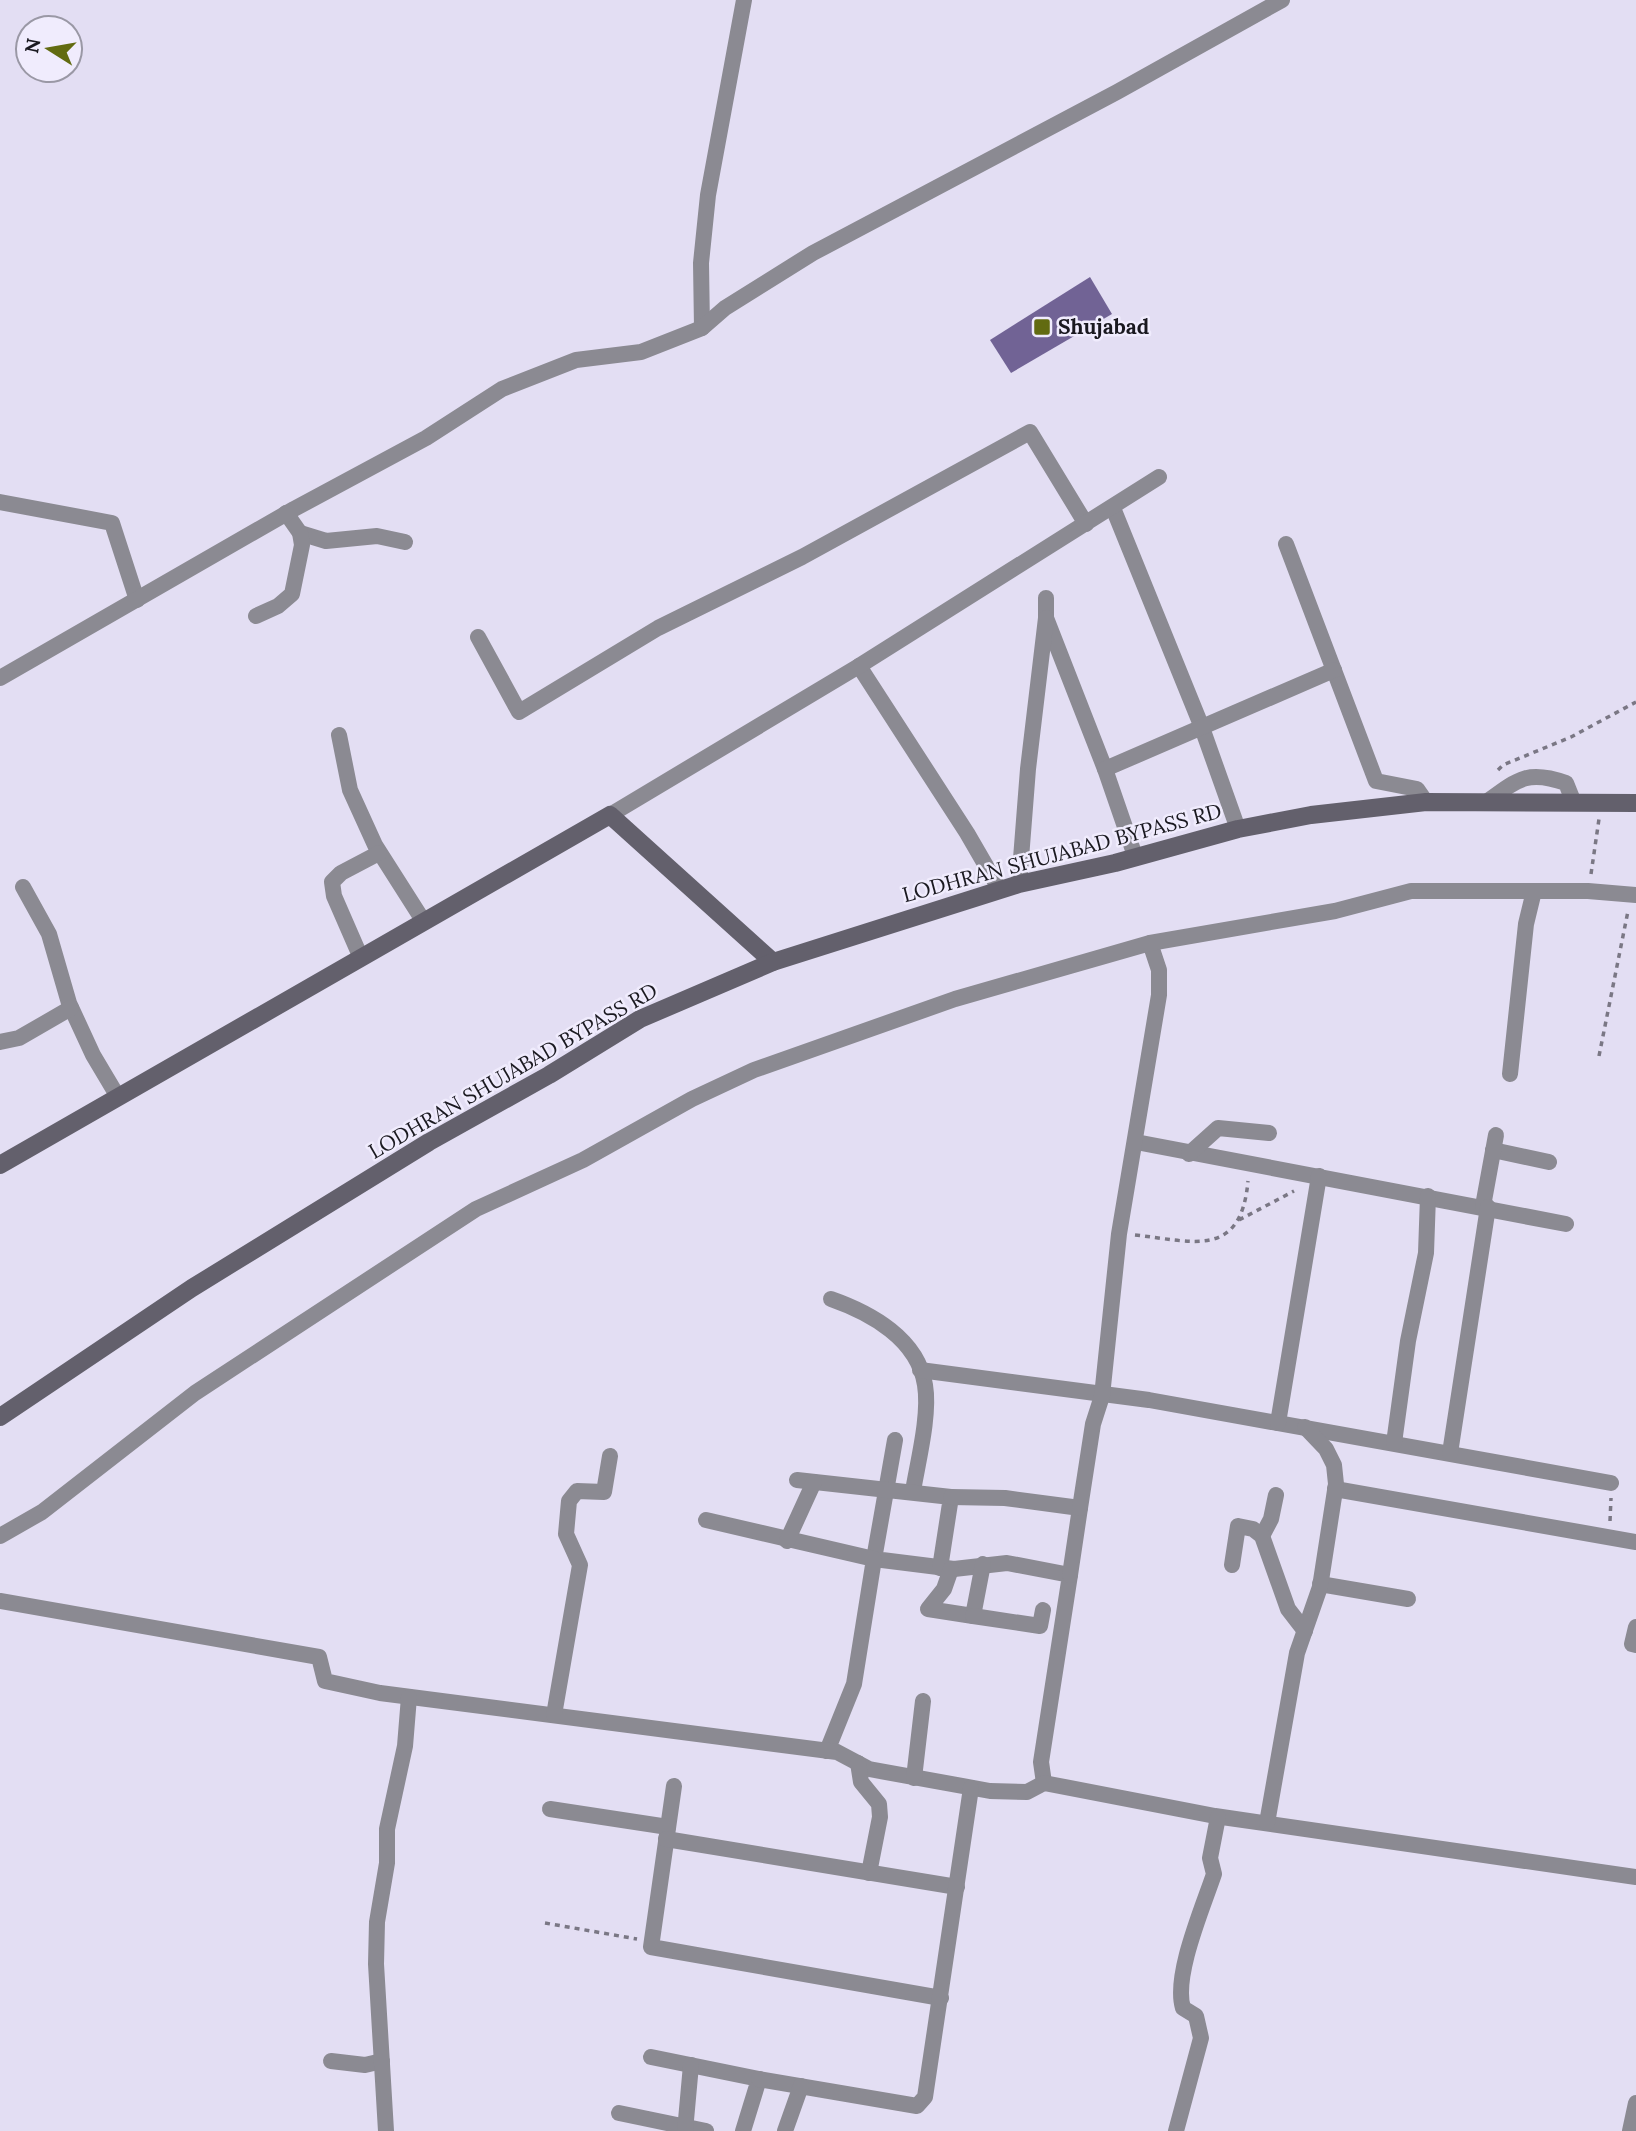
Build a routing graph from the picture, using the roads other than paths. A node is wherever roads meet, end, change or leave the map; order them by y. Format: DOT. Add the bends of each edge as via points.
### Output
graph roads {
  1 [pos="744,0"];
  2 [pos="1282,0"];
  3 [pos="702,328"];
  4 [pos="1159,477"];
  5 [pos="0,502"];
  6 [pos="1113,508"];
  7 [pos="286,513"];
  8 [pos="1086,524"];
  9 [pos="300,533"];
  10 [pos="405,542"];
  11 [pos="1286,544"];
  12 [pos="1046,598"];
  13 [pos="137,600"];
  14 [pos="256,616"];
  15 [pos="1046,618"];
  16 [pos="478,636"];
  17 [pos="859,666"];
  18 [pos="1334,670"];
  19 [pos="0,678"];
  20 [pos="1201,725"];
  21 [pos="339,735"];
  22 [pos="1105,769"];
  23 [pos="1488,801"];
  24 [pos="1426,802"];
  25 [pos="1574,803"];
  26 [pos="1636,803"];
  27 [pos="610,815"];
  28 [pos="1238,829"];
  29 [pos="379,853"];
  30 [pos="1135,856"];
  31 [pos="1019,884"];
  32 [pos="23,887"];
  33 [pos="1000,890"];
  34 [pos="1534,891"];
  35 [pos="1633,895"];
  36 [pos="424,922"];
  37 [pos="1150,943"];
  38 [pos="362,958"];
  39 [pos="773,962"];
  40 [pos="71,1008"];
  41 [pos="0,1042"];
  42 [pos="1510,1074"];
  43 [pos="118,1097"];
  44 [pos="1269,1133"];
  45 [pos="1136,1142"];
  46 [pos="1189,1154"];
  47 [pos="1549,1162"];
  48 [pos="0,1165"];
  49 [pos="1319,1176"];
  50 [pos="1429,1196"];
  51 [pos="1485,1206"];
  52 [pos="1566,1224"];
  53 [pos="831,1298"];
  54 [pos="920,1370"];
  55 [pos="1102,1396"];
  56 [pos="0,1418"];
  57 [pos="1278,1423"];
  58 [pos="1305,1427"];
  59 [pos="895,1440"];
  60 [pos="1394,1443"];
  61 [pos="1450,1453"];
  62 [pos="610,1456"];
  63 [pos="797,1480"];
  64 [pos="814,1482"];
  65 [pos="1611,1483"];
  66 [pos="888,1488"];
  67 [pos="1335,1489"];
  68 [pos="913,1491"];
  69 [pos="1276,1495"];
  70 [pos="951,1497"];
  71 [pos="1080,1508"];
  72 [pos="706,1520"];
  73 [pos="0,1536"];
  74 [pos="1262,1536"];
  75 [pos="787,1541"];
  76 [pos="1636,1542"];
  77 [pos="874,1559"];
  78 [pos="983,1564"];
  79 [pos="1232,1564"];
  80 [pos="945,1568"];
  81 [pos="1070,1575"];
  82 [pos="1320,1584"];
  83 [pos="1408,1599"];
  84 [pos="0,1601"];
  85 [pos="1043,1610"];
  86 [pos="974,1616"];
  87 [pos="1636,1627"];
  88 [pos="1305,1631"];
  89 [pos="1636,1644"];
  90 [pos="409,1697"];
  91 [pos="923,1701"];
  92 [pos="554,1715"];
  93 [pos="827,1751"];
  94 [pos="858,1763"];
  95 [pos="914,1778"];
  96 [pos="1044,1783"];
  97 [pos="674,1786"];
  98 [pos="971,1788"];
  99 [pos="550,1809"];
  100 [pos="1218,1817"];
  101 [pos="1267,1823"];
  102 [pos="667,1833"];
  103 [pos="869,1872"];
  104 [pos="1636,1877"];
  105 [pos="957,1887"];
  106 [pos="941,1998"];
  107 [pos="651,2057"];
  108 [pos="331,2061"];
  109 [pos="382,2061"];
  110 [pos="691,2065"];
  111 [pos="759,2079"];
  112 [pos="801,2086"];
  113 [pos="1636,2103"];
  114 [pos="619,2113"];
  115 [pos="685,2129"];
  116 [pos="386,2131"];
  117 [pos="706,2131"];
  118 [pos="743,2131"];
  119 [pos="785,2131"];
  120 [pos="1176,2131"];
  121 [pos="1630,2131"];
  1 -- 3 [label="street" via="708,195 701,263"];
  2 -- 3 [label="street" via="813,253 725,308"];
  3 -- 7 [label="street" via="641,352 576,360 502,389 426,438"];
  4 -- 6 [label="street"];
  5 -- 13 [label="street" via="112,523"];
  6 -- 8 [label="street"];
  6 -- 20 [label="street"];
  7 -- 9 [label="street"];
  7 -- 13 [label="street"];
  8 -- 16 [label="street" via="1030,432 802,557 658,628 519,712"];
  8 -- 17 [label="street"];
  9 -- 10 [label="street" via="326,541 377,536"];
  9 -- 14 [label="street" via="302,545 292,594"];
  11 -- 18 [label="street"];
  12 -- 15 [label="street"];
  13 -- 19 [label="street"];
  15 -- 22 [label="street"];
  15 -- 31 [label="street"];
  17 -- 27 [label="street"];
  17 -- 33 [label="street"];
  18 -- 20 [label="street"];
  18 -- 24 [label="street" via="1376,781 1417,789"];
  20 -- 22 [label="street"];
  20 -- 28 [label="street"];
  21 -- 29 [label="street" via="350,790"];
  22 -- 30 [label="street"];
  23 -- 24 [label="street, LODHRAN SHUJABAD BYPASS RD"];
  23 -- 25 [label="street, LODHRAN SHUJABAD BYPASS RD"];
  23 -- 25 [label="street" via="1517,780 1542,775 1566,783"];
  24 -- 28 [label="street, LODHRAN SHUJABAD BYPASS RD"];
  25 -- 26 [label="street, LODHRAN SHUJABAD BYPASS RD"];
  27 -- 36 [label="street"];
  27 -- 39 [label="street"];
  28 -- 30 [label="street, LODHRAN SHUJABAD BYPASS RD"];
  29 -- 36 [label="street"];
  29 -- 38 [label="street" via="332,882 340,913"];
  30 -- 31 [label="street, LODHRAN SHUJABAD BYPASS RD"];
  31 -- 33 [label="street, LODHRAN SHUJABAD BYPASS RD"];
  32 -- 40 [label="street" via="49,933"];
  33 -- 39 [label="street, LODHRAN SHUJABAD BYPASS RD"];
  34 -- 35 [label="street"];
  34 -- 37 [label="street" via="1411,891 1335,911"];
  34 -- 42 [label="street" via="1526,924"];
  36 -- 38 [label="street"];
  37 -- 45 [label="street" via="1159,970 1159,995"];
  37 -- 73 [label="street" via="955,999 754,1070 583,1160 475,1209 195,1393 42,1512"];
  38 -- 43 [label="street"];
  39 -- 56 [label="street, LODHRAN SHUJABAD BYPASS RD" via="640,1019 429,1142 192,1288"];
  40 -- 41 [label="street" via="19,1038"];
  40 -- 43 [label="street"];
  43 -- 48 [label="street"];
  44 -- 46 [label="street" via="1218,1128"];
  45 -- 46 [label="street"];
  45 -- 55 [label="street" via="1119,1234"];
  46 -- 49 [label="street"];
  47 -- 51 [label="street" via="1495,1143"];
  49 -- 50 [label="street"];
  49 -- 57 [label="street"];
  50 -- 51 [label="street"];
  50 -- 60 [label="street" via="1426,1253"];
  51 -- 52 [label="street"];
  51 -- 61 [label="street"];
  53 -- 54 [label="street" via="861,1309 892,1332 913,1350"];
  54 -- 55 [label="street"];
  54 -- 68 [label="street" via="925,1385"];
  55 -- 57 [label="street"];
  55 -- 71 [label="street" via="1093,1423"];
  57 -- 58 [label="street"];
  58 -- 60 [label="street"];
  58 -- 67 [label="street" via="1334,1465"];
  59 -- 66 [label="street"];
  60 -- 61 [label="street"];
  61 -- 65 [label="street"];
  62 -- 92 [label="street" via="604,1492 577,1491 569,1501 566,1534 580,1565"];
  63 -- 64 [label="street"];
  64 -- 66 [label="street"];
  64 -- 75 [label="street"];
  66 -- 68 [label="street"];
  66 -- 77 [label="street"];
  67 -- 76 [label="street"];
  67 -- 82 [label="street"];
  68 -- 70 [label="street"];
  69 -- 74 [label="street"];
  70 -- 71 [label="street" via="1005,1498"];
  70 -- 80 [label="street"];
  71 -- 81 [label="street"];
  72 -- 75 [label="street" via="779,1534"];
  74 -- 79 [label="street" via="1238,1527"];
  74 -- 88 [label="street" via="1287,1609"];
  75 -- 77 [label="street"];
  77 -- 80 [label="street"];
  77 -- 93 [label="street" via="854,1684"];
  78 -- 80 [label="street"];
  78 -- 81 [label="street" via="1007,1563"];
  78 -- 86 [label="street"];
  80 -- 86 [label="street" via="944,1589 929,1608"];
  81 -- 96 [label="street" via="1041,1762"];
  82 -- 83 [label="street"];
  82 -- 88 [label="street"];
  84 -- 90 [label="street" via="319,1657 325,1681"];
  85 -- 86 [label="street" via="1041,1626"];
  87 -- 89 [label="street" via="1632,1644"];
  88 -- 101 [label="street" via="1297,1653"];
  90 -- 92 [label="street"];
  90 -- 109 [label="street" via="377,1922"];
  91 -- 95 [label="street"];
  92 -- 93 [label="street"];
  93 -- 94 [label="street" via="846,1754"];
  94 -- 95 [label="street"];
  94 -- 103 [label="street" via="860,1782 878,1804 880,1817"];
  95 -- 98 [label="street"];
  96 -- 98 [label="street" via="1027,1792"];
  96 -- 100 [label="street"];
  97 -- 102 [label="street"];
  98 -- 105 [label="street"];
  99 -- 102 [label="street"];
  100 -- 101 [label="street"];
  100 -- 120 [label="street" via="1210,1858 1214,1874 1184,1969 1180,1997 1183,2008 1196,2016 1201,2038"];
  101 -- 104 [label="street"];
  102 -- 103 [label="street"];
  102 -- 106 [label="street" via="651,1947"];
  103 -- 105 [label="street"];
  105 -- 106 [label="street"];
  106 -- 112 [label="street" via="925,2097 917,2106"];
  107 -- 110 [label="street"];
  108 -- 109 [label="street" via="365,2065"];
  109 -- 116 [label="street"];
  110 -- 111 [label="street"];
  110 -- 115 [label="street"];
  111 -- 112 [label="street"];
  111 -- 118 [label="street"];
  112 -- 119 [label="street"];
  113 -- 121 [label="street"];
  114 -- 115 [label="street"];
  115 -- 117 [label="street"];
}
